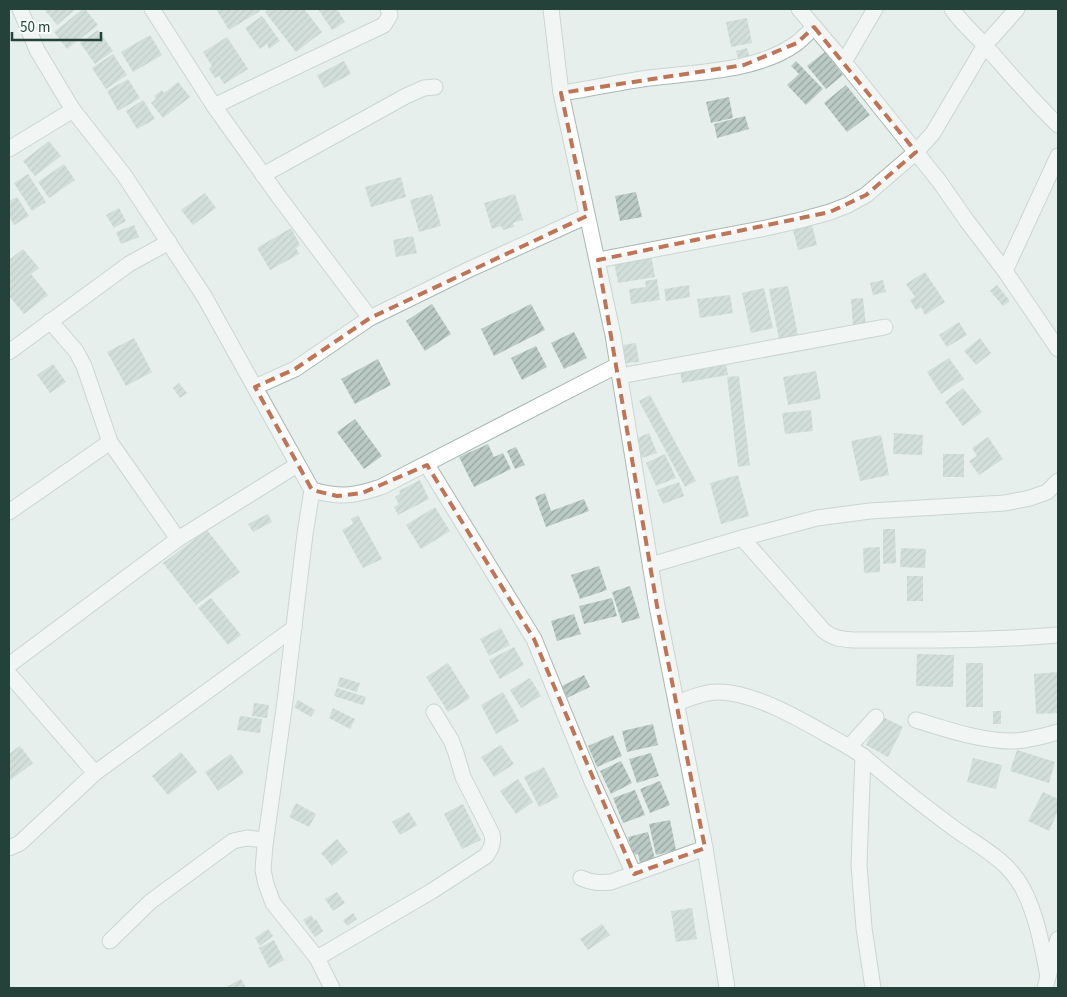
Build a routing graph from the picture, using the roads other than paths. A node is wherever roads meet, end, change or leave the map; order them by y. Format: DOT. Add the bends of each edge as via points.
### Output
graph roads {
  1 [pos="20,9"];
  2 [pos="152,9"];
  3 [pos="388,9"];
  4 [pos="551,9"];
  5 [pos="799,9"];
  6 [pos="875,9"];
  7 [pos="952,9"];
  8 [pos="1017,9"];
  9 [pos="814,27"];
  10 [pos="985,46"];
  11 [pos="844,62"];
  12 [pos="435,87"];
  13 [pos="561,93"];
  14 [pos="214,106"];
  15 [pos="73,110"];
  16 [pos="1058,125"];
  17 [pos="9,149"];
  18 [pos="916,152"];
  19 [pos="1058,156"];
  20 [pos="263,175"];
  21 [pos="587,216"];
  22 [pos="169,242"];
  23 [pos="598,260"];
  24 [pos="1005,271"];
  25 [pos="370,318"];
  26 [pos="50,321"];
  27 [pos="885,327"];
  28 [pos="1058,349"];
  29 [pos="9,352"];
  30 [pos="619,370"];
  31 [pos="255,387"];
  32 [pos="110,442"];
  33 [pos="296,465"];
  34 [pos="427,465"];
  35 [pos="1058,481"];
  36 [pos="312,490"];
  37 [pos="9,512"];
  38 [pos="742,538"];
  39 [pos="178,539"];
  40 [pos="651,565"];
  41 [pos="294,628"];
  42 [pos="1058,635"];
  43 [pos="9,665"];
  44 [pos="9,674"];
  45 [pos="677,703"];
  46 [pos="434,712"];
  47 [pos="876,717"];
  48 [pos="916,720"];
  49 [pos="1058,732"];
  50 [pos="850,747"];
  51 [pos="863,756"];
  52 [pos="95,773"];
  53 [pos="265,840"];
  54 [pos="9,848"];
  55 [pos="705,848"];
  56 [pos="634,874"];
  57 [pos="581,878"];
  58 [pos="1058,939"];
  59 [pos="110,941"];
  60 [pos="318,958"];
  61 [pos="1046,982"];
  62 [pos="332,988"];
  63 [pos="727,988"];
  64 [pos="873,988"];
  1 -- 15 [label="street" via="37,50"];
  2 -- 14 [label="street"];
  3 -- 14 [label="street" via="390,15 384,25"];
  4 -- 13 [label="street"];
  5 -- 9 [label="street"];
  6 -- 11 [label="street"];
  7 -- 10 [label="street"];
  8 -- 10 [label="street"];
  9 -- 11 [label="street"];
  9 -- 13 [label="street" via="797,43 744,65"];
  10 -- 16 [label="street"];
  10 -- 18 [label="street" via="933,133"];
  11 -- 18 [label="street"];
  12 -- 20 [label="street" via="406,96"];
  13 -- 21 [label="street"];
  14 -- 20 [label="street"];
  15 -- 17 [label="street"];
  15 -- 22 [label="street" via="124,175"];
  18 -- 23 [label="street" via="866,195 830,212 766,228"];
  18 -- 24 [label="street"];
  19 -- 24 [label="street"];
  20 -- 25 [label="street"];
  21 -- 23 [label="street"];
  21 -- 25 [label="street"];
  22 -- 26 [label="street" via="129,264"];
  22 -- 31 [label="street" via="204,296"];
  23 -- 30 [label="street"];
  24 -- 28 [label="street"];
  25 -- 31 [label="street" via="295,369"];
  26 -- 29 [label="street"];
  26 -- 32 [label="street" via="76,351 84,366"];
  27 -- 30 [label="street"];
  30 -- 34 [label="street"];
  30 -- 40 [label="street"];
  31 -- 33 [label="street"];
  32 -- 37 [label="street"];
  32 -- 39 [label="street"];
  33 -- 36 [label="street"];
  33 -- 39 [label="street"];
  34 -- 36 [label="street" via="362,493 337,496"];
  34 -- 56 [label="street" via="534,639"];
  35 -- 38 [label="street" via="1047,492 1030,498 826,517"];
  36 -- 41 [label="street"];
  38 -- 40 [label="street"];
  38 -- 42 [label="street" via="830,636 838,639"];
  39 -- 43 [label="street"];
  40 -- 45 [label="street"];
  41 -- 52 [label="street"];
  41 -- 53 [label="street"];
  44 -- 52 [label="street"];
  45 -- 50 [label="street" via="717,692 759,700"];
  45 -- 55 [label="street"];
  46 -- 60 [label="street" via="492,834 491,850 432,891"];
  47 -- 50 [label="street"];
  48 -- 49 [label="street" via="988,739 1030,740"];
  50 -- 51 [label="street"];
  51 -- 61 [label="street" via="1006,866 1022,887 1036,919"];
  51 -- 64 [label="street" via="859,865"];
  52 -- 54 [label="street" via="20,843"];
  53 -- 59 [label="street" via="233,840 150,902"];
  53 -- 60 [label="street" via="263,870 273,903"];
  55 -- 56 [label="street"];
  55 -- 63 [label="street"];
  56 -- 57 [label="street" via="599,884"];
  58 -- 61 [label="street"];
  60 -- 62 [label="street"];
}
